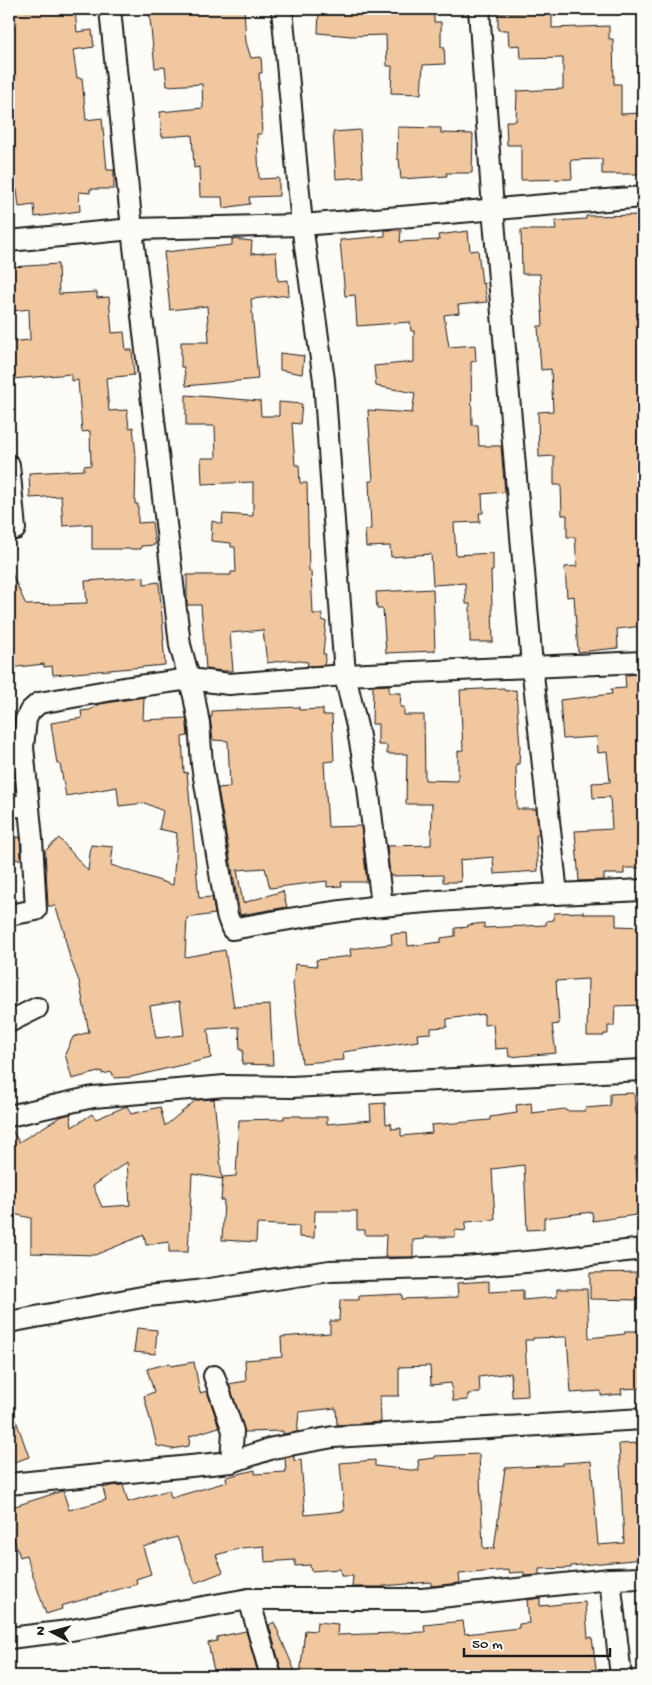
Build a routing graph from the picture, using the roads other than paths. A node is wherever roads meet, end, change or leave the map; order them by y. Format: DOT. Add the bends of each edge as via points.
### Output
graph roads {
  1 [pos="110,9"];
  2 [pos="282,9"];
  3 [pos="478,9"];
  4 [pos="643,197"];
  5 [pos="493,209"];
  6 [pos="302,225"];
  7 [pos="132,229"];
  8 [pos="9,241"];
  9 [pos="9,465"];
  10 [pos="15,530"];
  11 [pos="643,662"];
  12 [pos="532,665"];
  13 [pos="345,675"];
  14 [pos="190,679"];
  15 [pos="18,806"];
  16 [pos="643,890"];
  17 [pos="557,894"];
  18 [pos="382,906"];
  19 [pos="9,915"];
  20 [pos="37,1008"];
  21 [pos="9,1022"];
  22 [pos="643,1070"];
  23 [pos="9,1116"];
  24 [pos="643,1249"];
  25 [pos="9,1322"];
  26 [pos="214,1376"];
  27 [pos="643,1419"];
  28 [pos="231,1462"];
  29 [pos="9,1484"];
  30 [pos="643,1578"];
  31 [pos="610,1579"];
  32 [pos="249,1599"];
  33 [pos="9,1638"];
  34 [pos="271,1676"];
  35 [pos="621,1676"];
  1 -- 7 [label="street"];
  2 -- 6 [label="street"];
  3 -- 5 [label="street"];
  4 -- 5 [label="street"];
  5 -- 6 [label="street"];
  5 -- 12 [label="street"];
  6 -- 7 [label="street"];
  6 -- 13 [label="street" via="324,380"];
  7 -- 8 [label="street"];
  7 -- 14 [label="street" via="180,645"];
  9 -- 10 [label="street"];
  11 -- 12 [label="street"];
  12 -- 13 [label="street"];
  12 -- 17 [label="street"];
  13 -- 14 [label="street" via="229,684"];
  13 -- 18 [label="street" via="366,778"];
  14 -- 15 [label="street" via="40,703 26,719"];
  14 -- 18 [label="street" via="212,828 232,929"];
  15 -- 19 [label="street" via="32,839 36,910"];
  16 -- 17 [label="street"];
  17 -- 18 [label="street"];
  20 -- 21 [label="street"];
  22 -- 23 [label="street" via="291,1087 225,1086 93,1097"];
  24 -- 25 [label="street" via="464,1267 330,1271 147,1296"];
  26 -- 28 [label="street" via="233,1431"];
  27 -- 28 [label="street" via="333,1437 273,1448"];
  28 -- 29 [label="street"];
  30 -- 31 [label="street"];
  31 -- 32 [label="street" via="422,1599"];
  31 -- 35 [label="street"];
  32 -- 33 [label="street"];
  32 -- 34 [label="street"];
}
